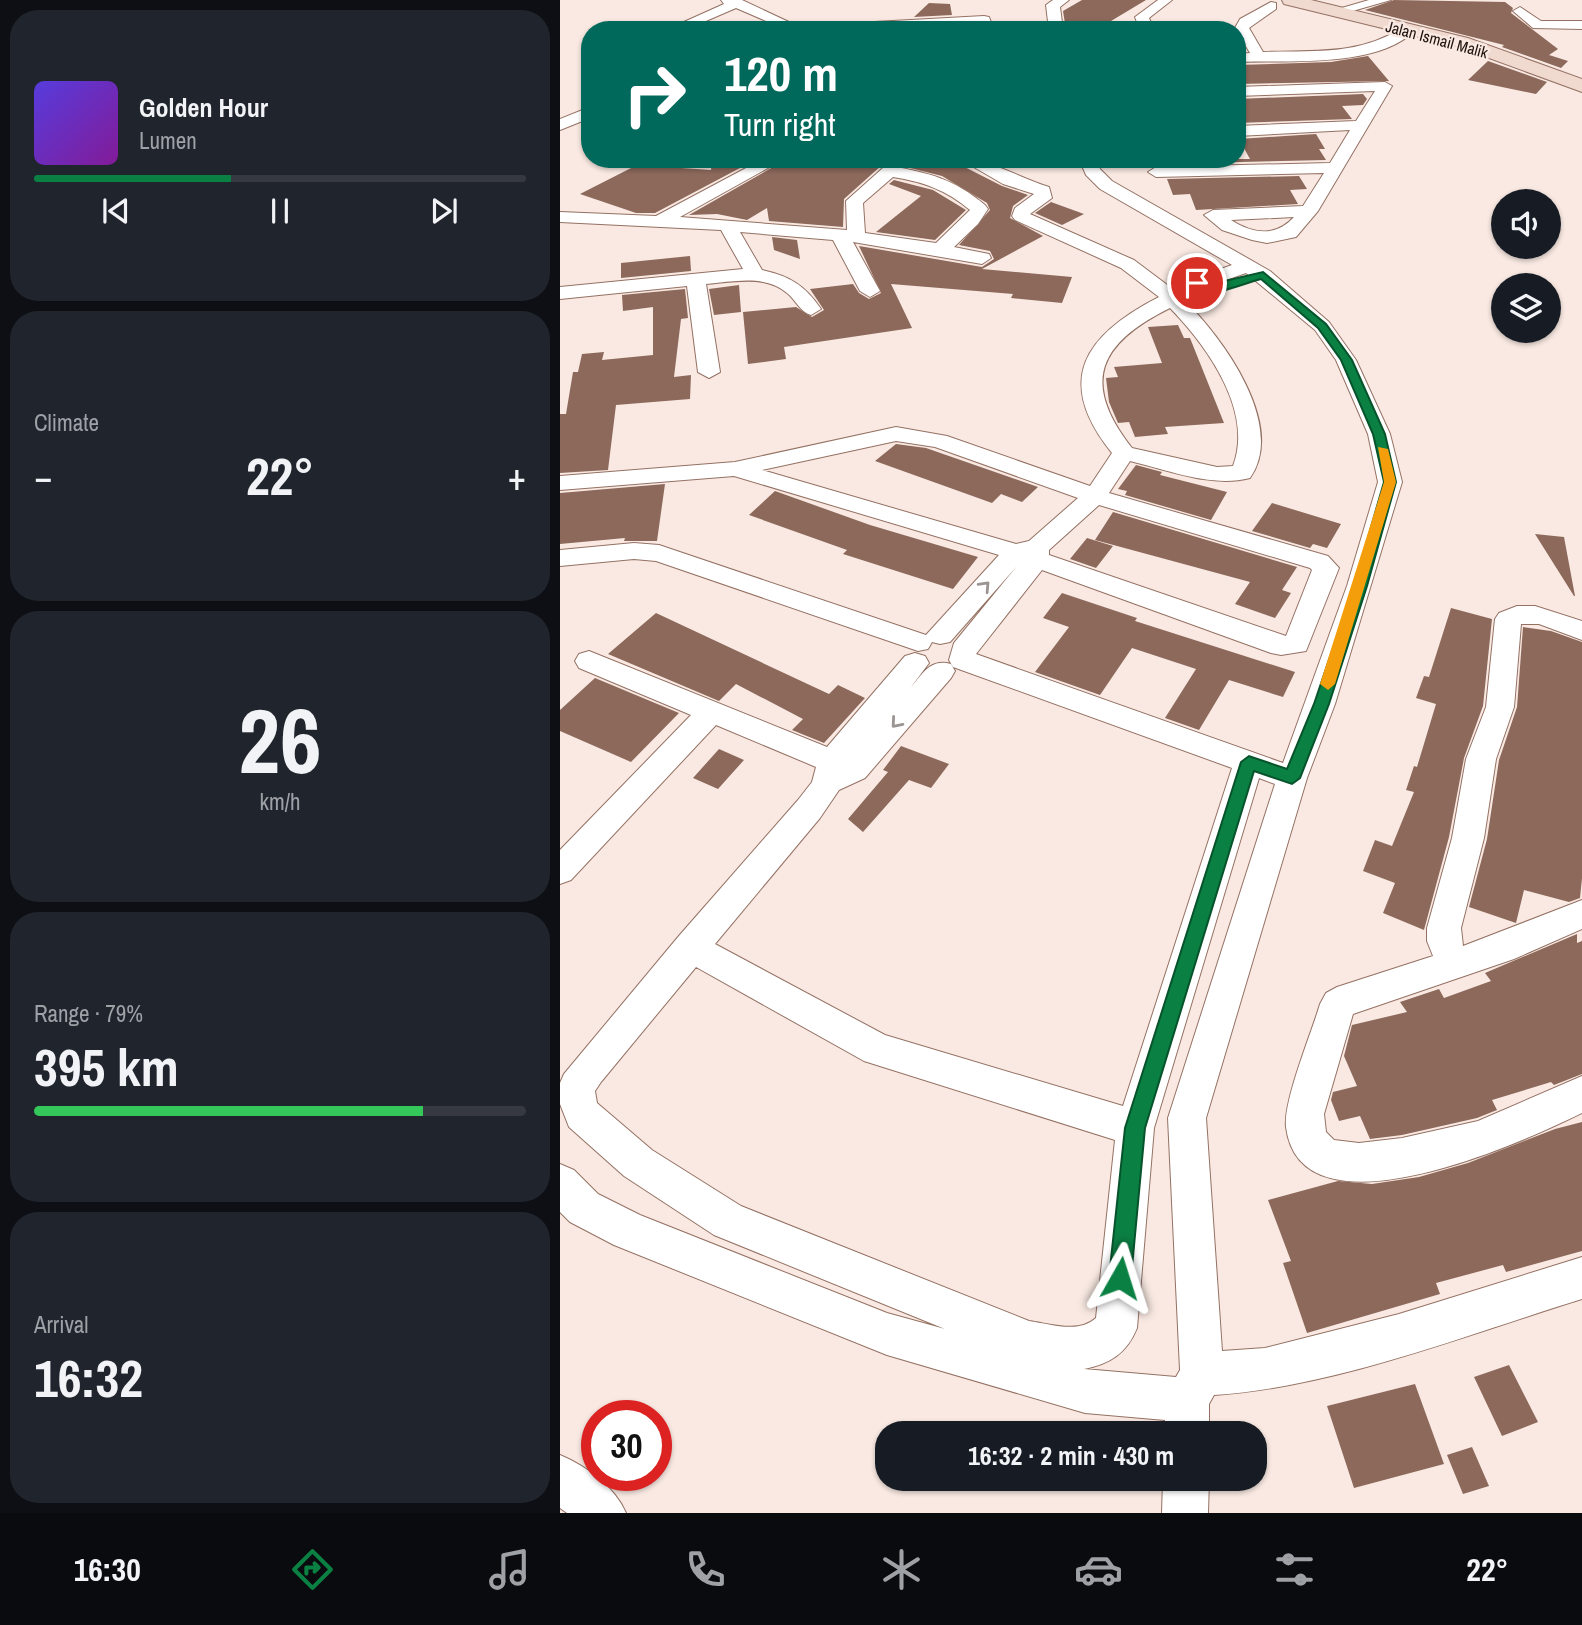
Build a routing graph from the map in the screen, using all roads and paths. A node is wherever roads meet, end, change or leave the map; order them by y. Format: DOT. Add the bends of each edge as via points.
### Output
graph roads {
  1 [pos="1166,0"];
  2 [pos="1385,0"];
  3 [pos="732,1"];
  4 [pos="1280,2"];
  5 [pos="1058,3"];
  6 [pos="1034,4"];
  7 [pos="1520,11"];
  8 [pos="1335,12"];
  9 [pos="775,18"];
  10 [pos="691,21"];
  11 [pos="768,21"];
  12 [pos="781,21"];
  13 [pos="966,21"];
  14 [pos="984,21"];
  15 [pos="1057,21"];
  16 [pos="1144,21"];
  17 [pos="1246,21"];
  18 [pos="1582,25"];
  19 [pos="1407,31"];
  20 [pos="1246,36"];
  21 [pos="1259,57"];
  22 [pos="1246,58"];
  23 [pos="1582,86"];
  24 [pos="1246,92"];
  25 [pos="581,116"];
  26 [pos="560,125"];
  27 [pos="1361,125"];
  28 [pos="1246,131"];
  29 [pos="759,168"];
  30 [pos="986,168"];
  31 [pos="1091,168"];
  32 [pos="1335,168"];
  33 [pos="1156,172"];
  34 [pos="1309,211"];
  35 [pos="560,217"];
  36 [pos="658,222"];
  37 [pos="728,227"];
  38 [pos="849,236"];
  39 [pos="940,249"];
  40 [pos="982,258"];
  41 [pos="1256,271"];
  42 [pos="752,274"];
  43 [pos="696,281"];
  44 [pos="870,291"];
  45 [pos="560,293"];
  46 [pos="1181,294"];
  47 [pos="811,309"];
  48 [pos="709,372"];
  49 [pos="1124,453"];
  50 [pos="734,469"];
  51 [pos="560,483"];
  52 [pos="1096,496"];
  53 [pos="1030,553"];
  54 [pos="560,558"];
  55 [pos="1582,631"];
  56 [pos="940,653"];
  57 [pos="589,661"];
  58 [pos="713,710"];
  59 [pos="1249,762"];
  60 [pos="837,772"];
  61 [pos="1292,778"];
  62 [pos="560,871"];
  63 [pos="1582,914"];
  64 [pos="690,947"];
  65 [pos="1454,964"];
  66 [pos="1582,1094"];
  67 [pos="1135,1128"];
  68 [pos="560,1184"];
  69 [pos="1582,1278"];
  70 [pos="1192,1402"];
  71 [pos="560,1478"];
  72 [pos="1186,1491"];
  73 [pos="603,1513"];
  74 [pos="1185,1513"];
  1 -- 16 [label="street" via="1142,17"];
  2 -- 8 [label="street"];
  3 -- 9 [label="street"];
  3 -- 10 [label="street"];
  4 -- 8 [label="main road, Jalan Ismail Malik"];
  4 -- 17 [label="street"];
  5 -- 6 [label="street"];
  5 -- 15 [label="street"];
  7 -- 18 [label="street" via="1538,25"];
  8 -- 19 [label="main road, Jalan Ismail Malik"];
  9 -- 11 [label="street"];
  9 -- 12 [label="street"];
  13 -- 14 [label="street"];
  19 -- 21 [label="street" via="1361,52"];
  19 -- 23 [label="main road, Jalan Ismail Malik" via="1462,42"];
  20 -- 21 [label="street"];
  21 -- 22 [label="street"];
  24 -- 27 [label="street" via="1385,86"];
  25 -- 26 [label="street"];
  27 -- 28 [label="street"];
  27 -- 32 [label="street"];
  29 -- 36 [label="street"];
  30 -- 46 [label="street" via="1043,191 1043,198 1021,216"];
  31 -- 41 [label="street" via="1106,185"];
  32 -- 33 [label="street"];
  32 -- 34 [label="street"];
  35 -- 36 [label="street"];
  36 -- 37 [label="street"];
  37 -- 38 [label="street"];
  37 -- 42 [label="street" via="751,264"];
  38 -- 39 [label="street"];
  38 -- 39 [label="street" via="855,201 883,175 898,170 958,191 979,209"];
  38 -- 44 [label="street"];
  39 -- 40 [label="street"];
  41 -- 46 [label="street" via="1209,290"];
  41 -- 61 [label="street" via="1322,326 1346,360 1379,434 1390,482 1334,665"];
  42 -- 43 [label="street"];
  42 -- 47 [label="street" via="788,282 802,293"];
  43 -- 45 [label="street"];
  43 -- 48 [label="street"];
  46 -- 49 [label="street" via="1113,333 1092,363 1099,419"];
  46 -- 49 [label="street" via="1242,396 1250,433 1246,468 1242,473 1217,474"];
  49 -- 52 [label="street"];
  50 -- 51 [label="street"];
  50 -- 52 [label="street" via="896,435 939,441"];
  50 -- 53 [label="street"];
  52 -- 53 [label="street"];
  52 -- 53 [label="street" via="1319,562 1325,568 1296,644 1281,646"];
  53 -- 56 [label="street"];
  54 -- 56 [label="street" via="659,553"];
  55 -- 65 [label="street" via="1529,612 1508,619 1500,707 1481,758 1468,838 1444,928"];
  56 -- 59 [label="street"];
  56 -- 60 [label="street"];
  57 -- 58 [label="street"];
  58 -- 60 [label="street"];
  58 -- 62 [label="street"];
  59 -- 61 [label="street"];
  59 -- 67 [label="street"];
  60 -- 64 [label="street"];
  61 -- 70 [label="street" via="1187,1118"];
  63 -- 65 [label="street"];
  64 -- 67 [label="street" via="877,1049"];
  64 -- 67 [label="street" via="581,1080 576,1095 582,1114 638,1163 728,1221 970,1320 1029,1342 1074,1349 1098,1345 1115,1328"];
  65 -- 66 [label="street" via="1338,1004 1305,1114 1304,1130 1314,1149 1329,1159 1383,1161 1478,1140"];
  68 -- 70 [label="street" via="584,1208 628,1230 887,1334 1085,1391"];
  69 -- 70 [label="street" via="1399,1335 1265,1370"];
  71 -- 73 [label="street"];
  72 -- 74 [label="street"];
}
